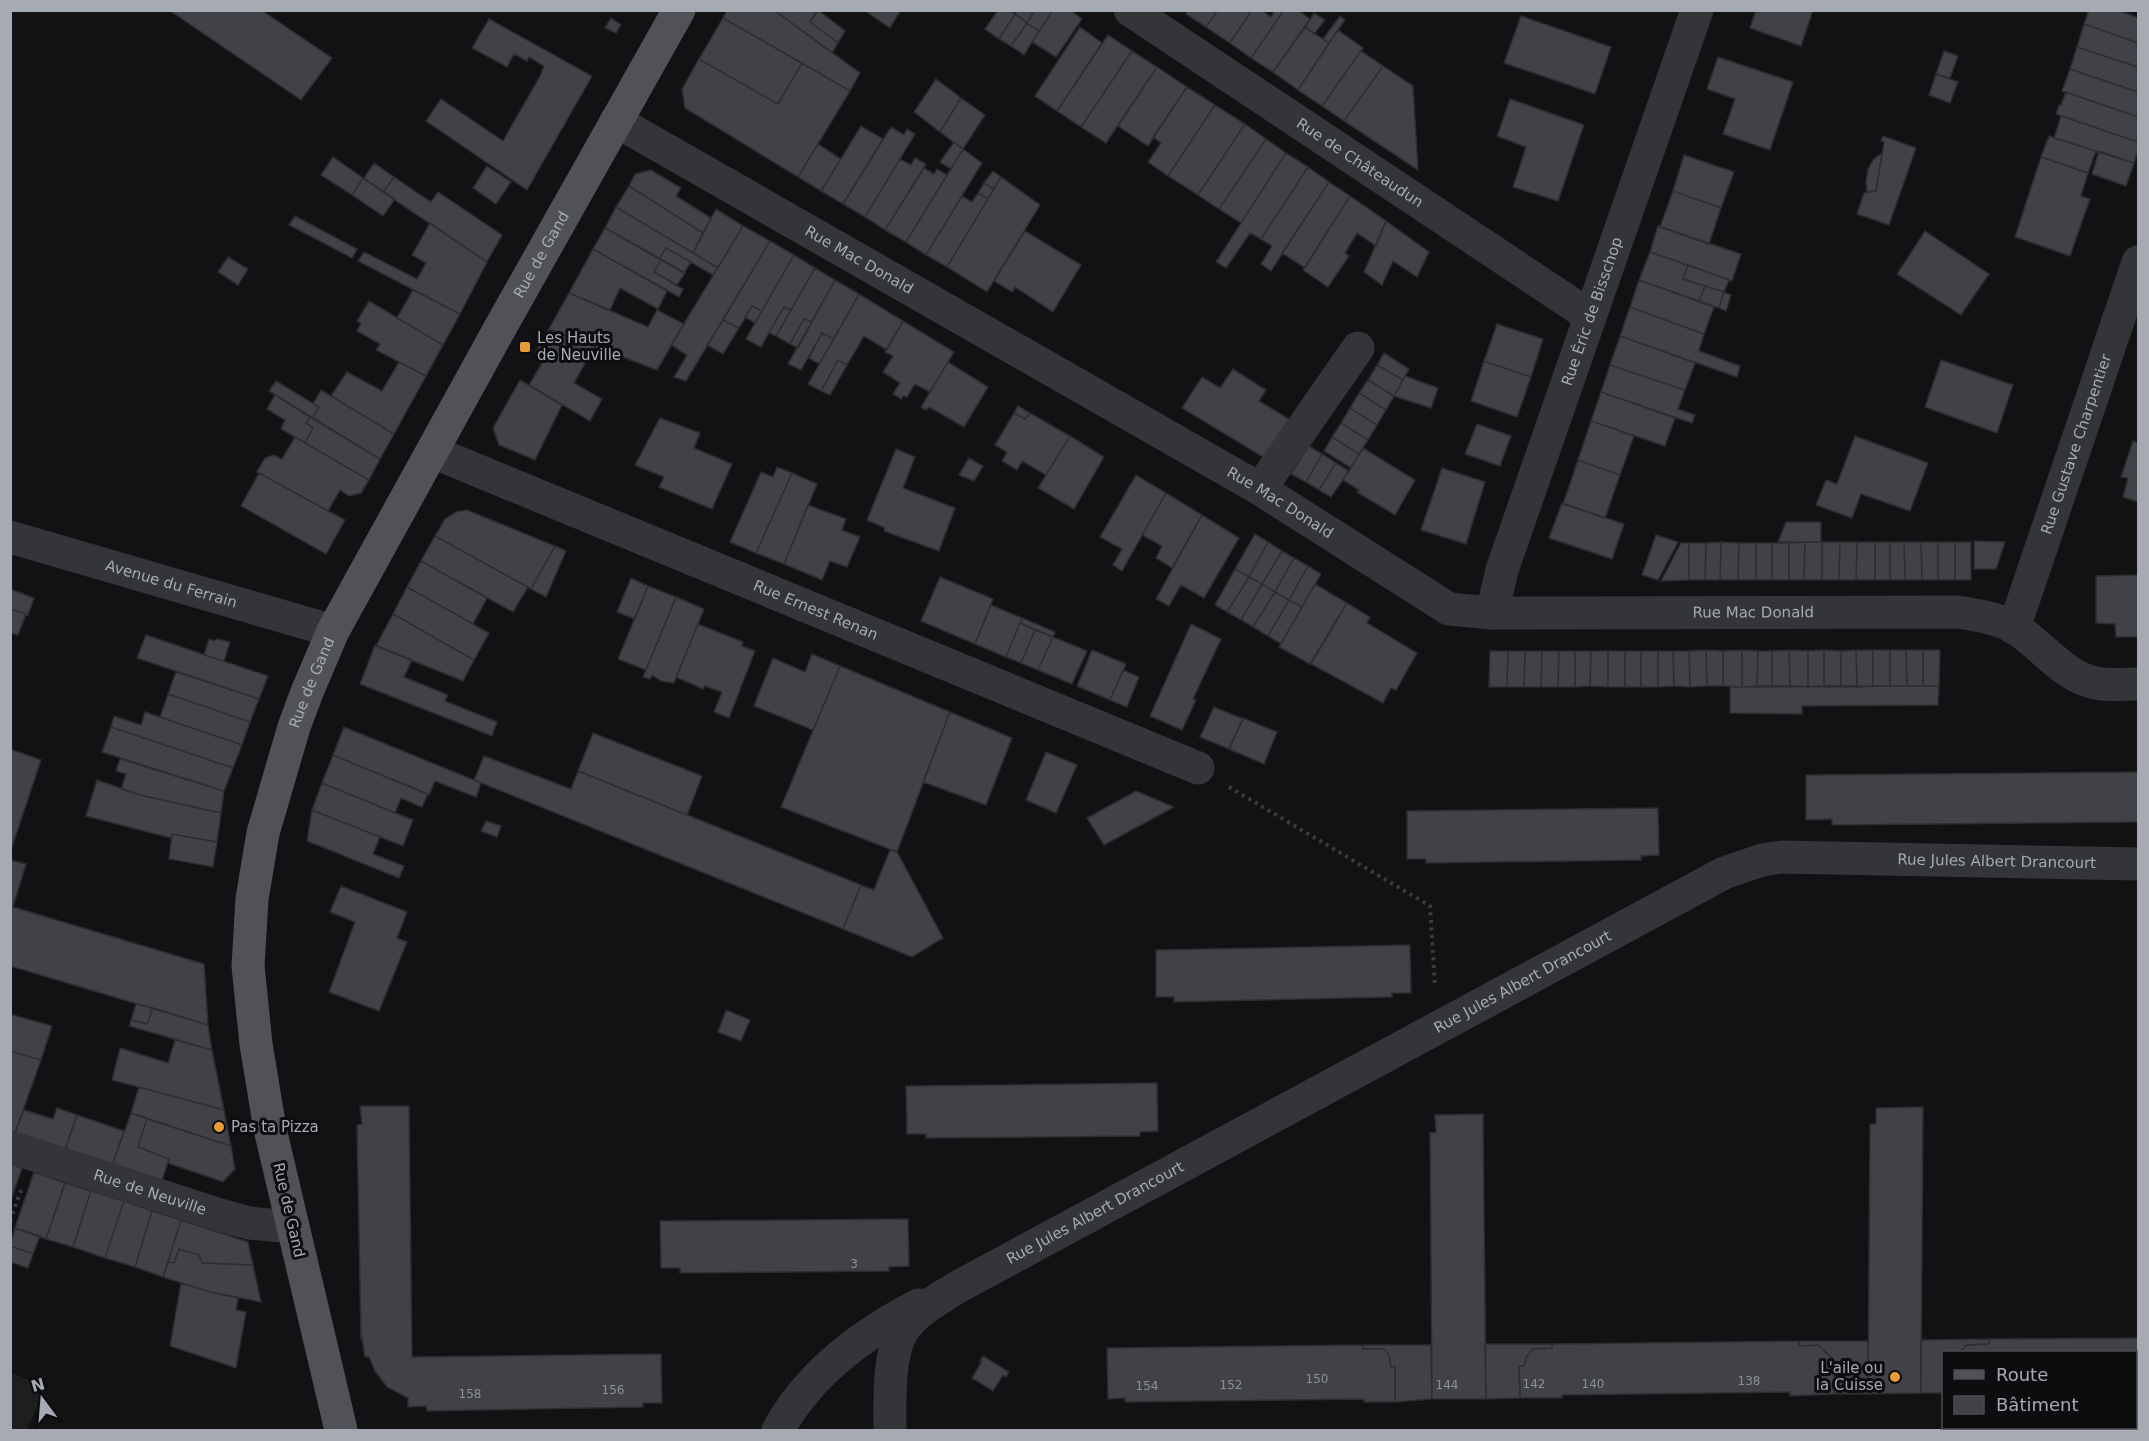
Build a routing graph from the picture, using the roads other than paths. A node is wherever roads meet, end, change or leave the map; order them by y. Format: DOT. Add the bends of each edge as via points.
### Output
graph roads {
  1 [pos="679,10"];
  2 [pos="1130,10"];
  3 [pos="1697,10"];
  4 [pos="616,121"];
  5 [pos="2139,262"];
  6 [pos="1590,316"];
  7 [pos="1358,348"];
  8 [pos="433,452"];
  9 [pos="1260,489"];
  10 [pos="10,537"];
  11 [pos="1492,613"];
  12 [pos="2014,628"];
  13 [pos="333,632"];
  14 [pos="2139,684"];
  15 [pos="1198,768"];
  16 [pos="2139,864"];
  17 [pos="10,1147"];
  18 [pos="293,1227"];
  19 [pos="956,1288"];
  20 [pos="341,1431"];
  21 [pos="778,1431"];
  22 [pos="890,1431"];
  1 -- 4 [label="main road, Rue de Gand"];
  2 -- 6 [label="street, Rue de Châteaudun"];
  3 -- 6 [label="street, Rue Éric de Bisschop"];
  4 -- 8 [label="main road, Rue de Gand"];
  4 -- 9 [label="street, Rue Mac Donald"];
  5 -- 12 [label="street, Rue Gustave Charpentier"];
  6 -- 11 [label="street, Rue Éric de Bisschop" via="1502,570"];
  7 -- 9 [label="street"];
  8 -- 13 [label="main road, Rue de Gand"];
  8 -- 15 [label="street, Rue Ernest Renan"];
  9 -- 11 [label="street, Rue Mac Donald" via="1449,609"];
  10 -- 13 [label="street, Avenue du Ferrain"];
  11 -- 12 [label="street, Rue Mac Donald" via="1957,612"];
  12 -- 14 [label="street, Rue Mac Donald" via="2077,675 2095,683"];
  13 -- 18 [label="main road, Rue de Gand" via="306,695 279,777 258,860 249,932 251,1004 262,1089"];
  16 -- 19 [label="street, Rue Jules Albert Drancourt" via="1782,857 1741,866"];
  17 -- 18 [label="street, Rue de Neuville" via="223,1216"];
  18 -- 20 [label="main road, Rue de Gand"];
  19 -- 21 [label="street, Rue Jules Albert Drancourt" via="900,1314 853,1344 825,1369"];
  19 -- 22 [label="street, Rue Jules Albert Drancourt" via="905,1327 891,1379"];
}
